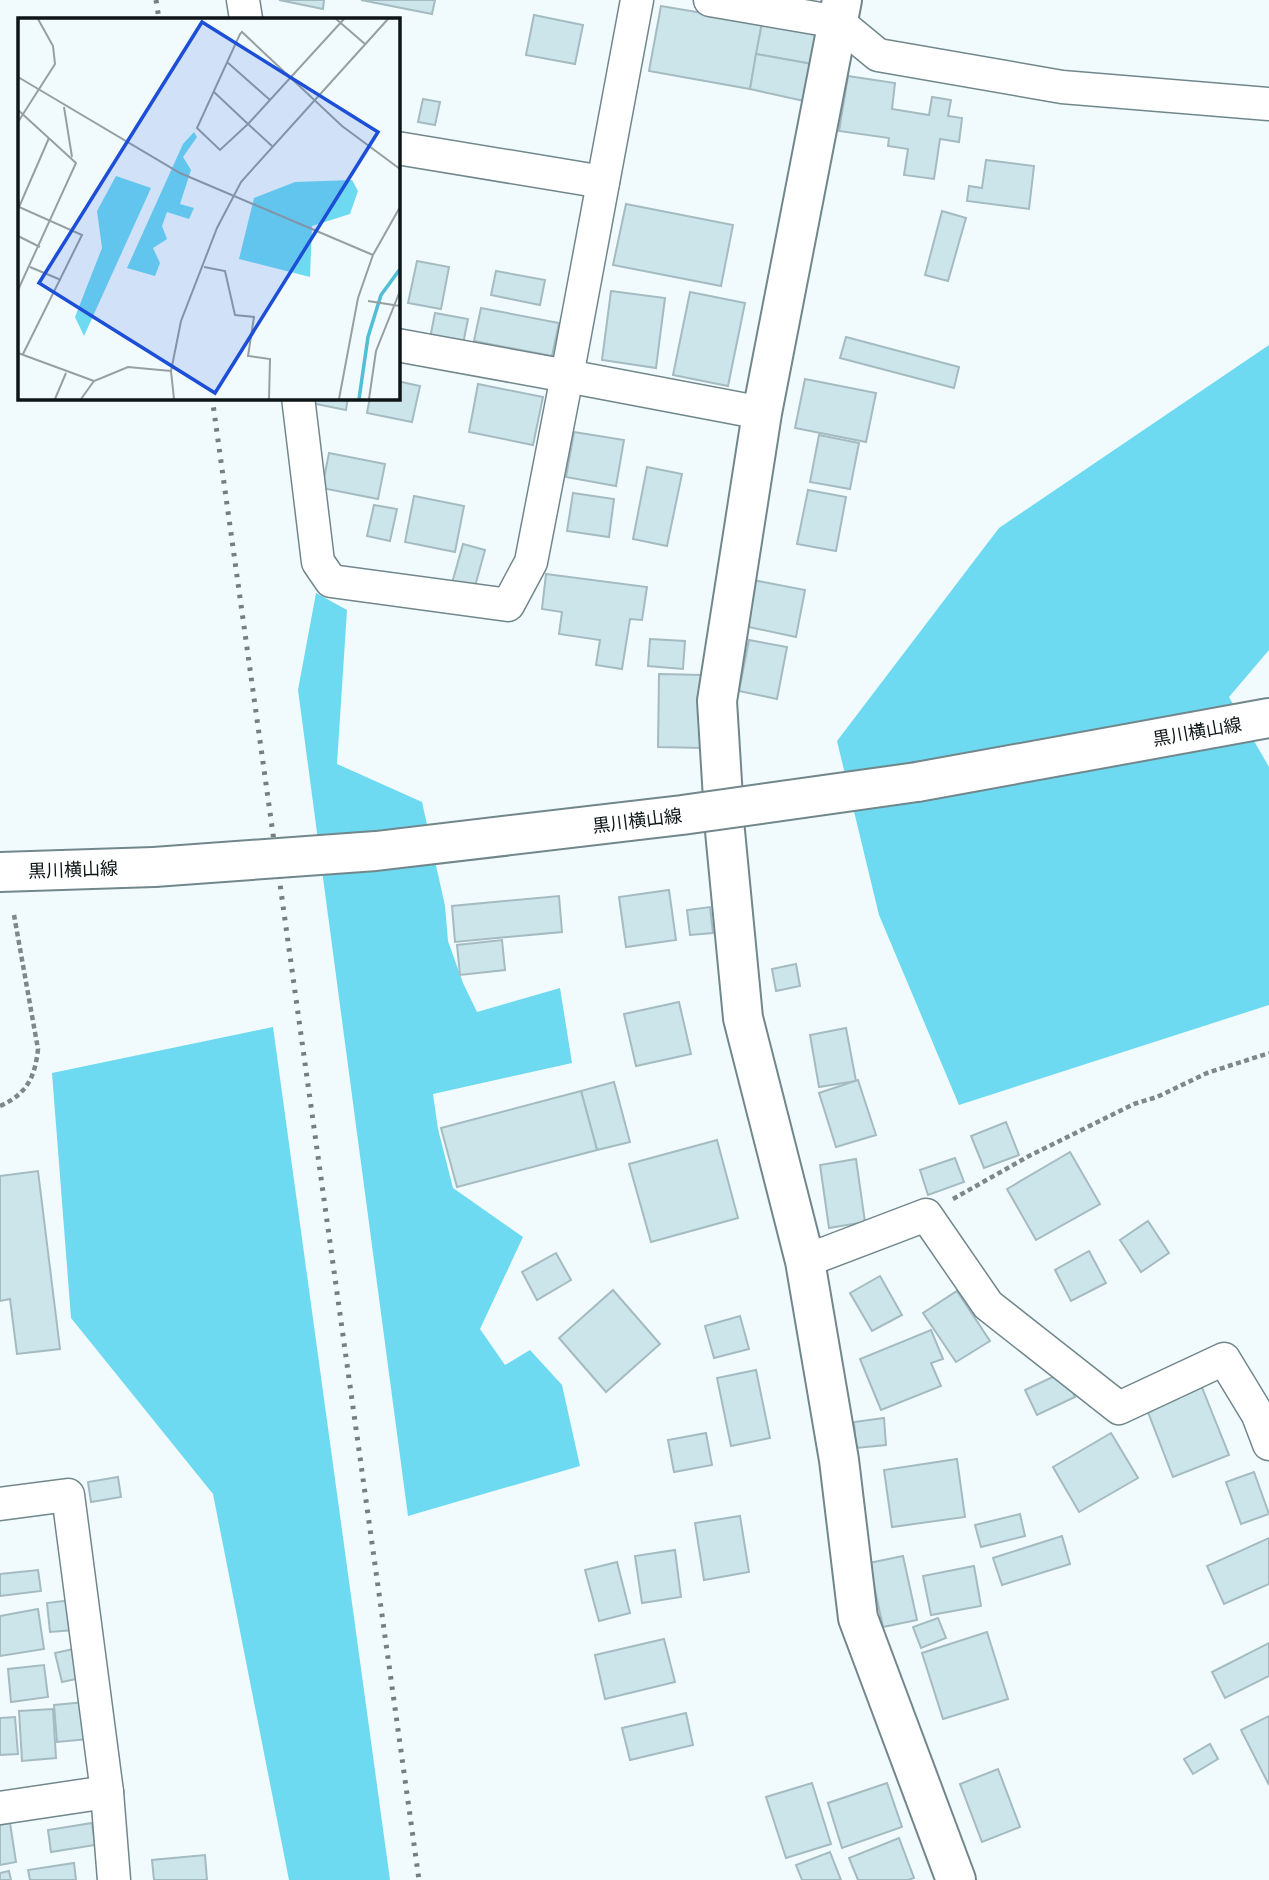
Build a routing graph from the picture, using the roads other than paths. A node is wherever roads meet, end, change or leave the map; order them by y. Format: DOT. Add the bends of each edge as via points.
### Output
graph roads {
  1 [pos="243,0"];
  2 [pos="637,0"];
  3 [pos="710,0"];
  4 [pos="840,11"];
  5 [pos="246,18"];
  6 [pos="1269,104"];
  7 [pos="399,148"];
  8 [pos="603,182"];
  9 [pos="399,345"];
  10 [pos="567,376"];
  11 [pos="298,399"];
  12 [pos="762,413"];
  13 [pos="1269,718"];
  14 [pos="0,872"];
  15 [pos="805,1261"];
  16 [pos="1269,1444"];
  17 [pos="0,1504"];
  18 [pos="107,1792"];
  19 [pos="0,1808"];
  20 [pos="114,1880"];
  21 [pos="956,1880"];
  1 -- 5 [label="street"];
  2 -- 8 [label="street"];
  3 -- 4 [label="street"];
  4 -- 6 [label="street" via="878,55 1062,87"];
  4 -- 12 [label="street"];
  7 -- 8 [label="street"];
  8 -- 10 [label="street"];
  9 -- 10 [label="street"];
  10 -- 11 [label="street" via="531,562 508,605 331,581 318,562"];
  10 -- 12 [label="street"];
  12 -- 15 [label="street" via="717,701 743,1018"];
  13 -- 14 [label="street, 黒川横山線, bridge" via="917,782 682,815 376,851 154,867"];
  15 -- 16 [label="street" via="926,1215 988,1306 1119,1408 1224,1359 1258,1415"];
  15 -- 21 [label="street" via="839,1460 858,1618"];
  17 -- 18 [label="street" via="68,1495"];
  18 -- 19 [label="street"];
  18 -- 20 [label="street"];
}
